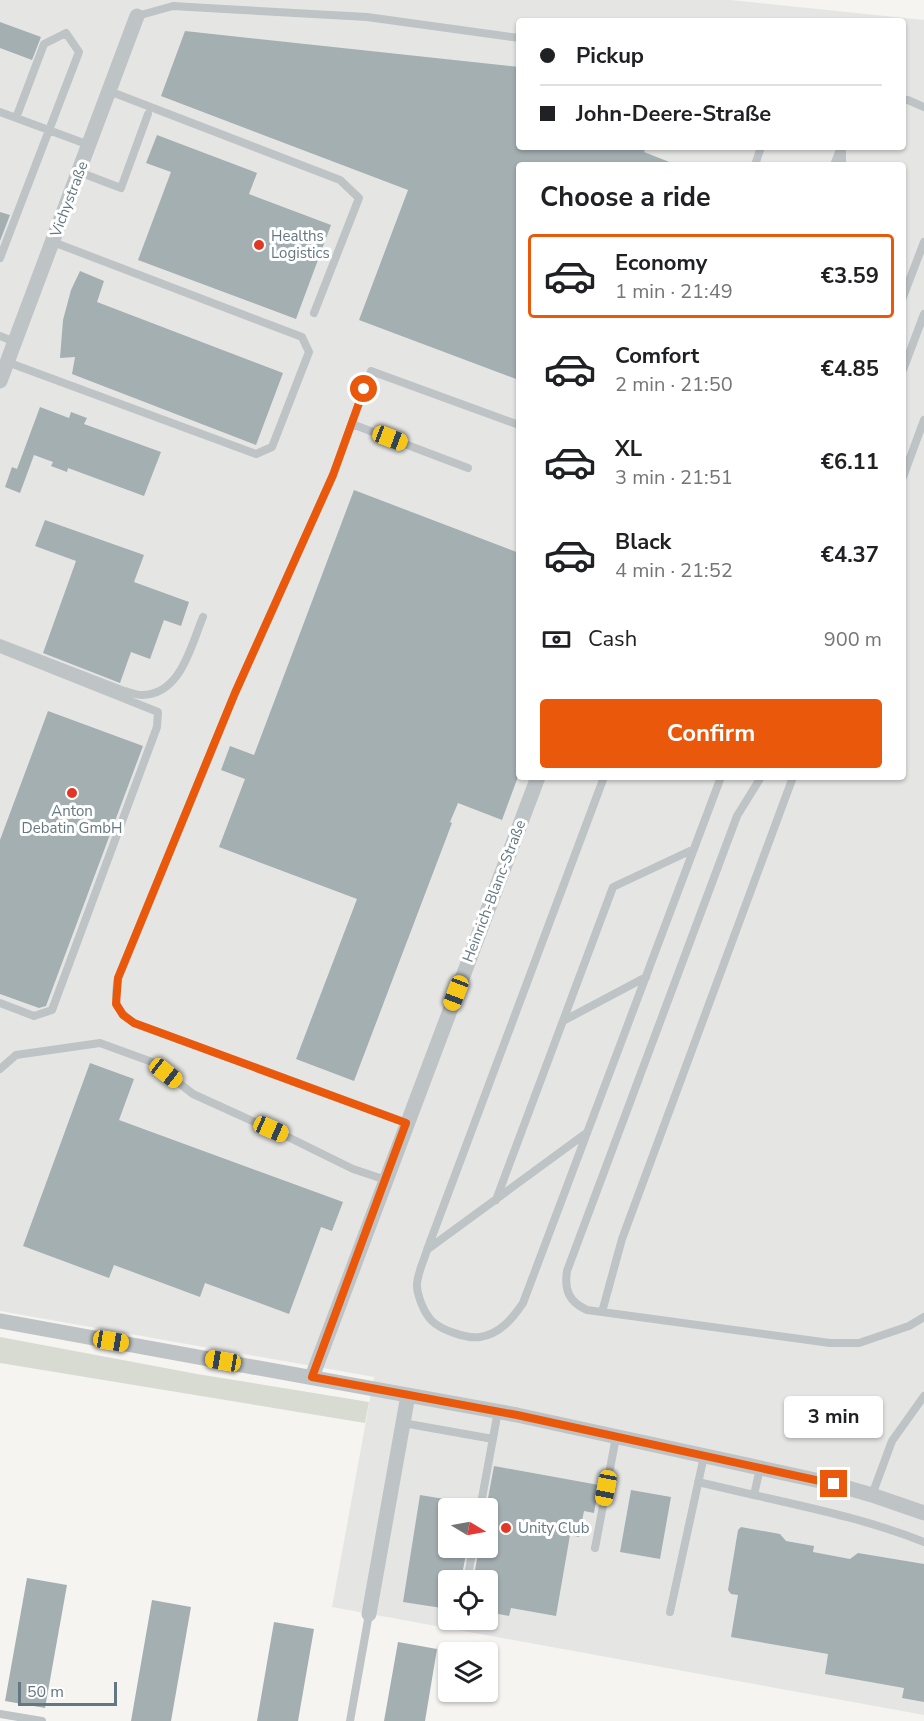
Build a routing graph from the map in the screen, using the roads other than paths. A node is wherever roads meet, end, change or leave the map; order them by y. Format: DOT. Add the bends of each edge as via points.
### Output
graph roads {
  1 [pos="137,16"];
  2 [pos="516,38"];
  3 [pos="109,91"];
  4 [pos="906,100"];
  5 [pos="924,107"];
  6 [pos="0,112"];
  7 [pos="147,114"];
  8 [pos="16,118"];
  9 [pos="49,130"];
  10 [pos="89,145"];
  11 [pos="79,172"];
  12 [pos="53,242"];
  13 [pos="924,242"];
  14 [pos="0,258"];
  15 [pos="906,289"];
  16 [pos="314,314"];
  17 [pos="924,314"];
  18 [pos="0,336"];
  19 [pos="15,342"];
  20 [pos="7,362"];
  21 [pos="906,362"];
  22 [pos="0,381"];
  23 [pos="924,420"];
  24 [pos="352,424"];
  25 [pos="516,424"];
  26 [pos="468,468"];
  27 [pos="906,469"];
  28 [pos="203,617"];
  29 [pos="0,643"];
  30 [pos="0,649"];
  31 [pos="537,780"];
  32 [pos="603,780"];
  33 [pos="720,780"];
  34 [pos="758,780"];
  35 [pos="792,780"];
  36 [pos="694,849"];
  37 [pos="646,977"];
  38 [pos="0,1003"];
  39 [pos="562,1021"];
  40 [pos="0,1069"];
  41 [pos="406,1123"];
  42 [pos="587,1134"];
  43 [pos="386,1180"];
  44 [pos="496,1200"];
  45 [pos="427,1250"];
  46 [pos="602,1312"];
  47 [pos="924,1317"];
  48 [pos="0,1321"];
  49 [pos="312,1377"];
  50 [pos="408,1395"];
  51 [pos="924,1396"];
  52 [pos="498,1412"];
  53 [pos="403,1423"];
  54 [pos="616,1437"];
  55 [pos="493,1439"];
  56 [pos="704,1456"];
  57 [pos="760,1468"];
  58 [pos="698,1482"];
  59 [pos="754,1495"];
  60 [pos="872,1495"];
  61 [pos="482,1498"];
  62 [pos="924,1513"];
  63 [pos="924,1542"];
  64 [pos="595,1548"];
  65 [pos="670,1612"];
  66 [pos="369,1614"];
  67 [pos="0,1714"];
  68 [pos="42,1721"];
  69 [pos="350,1721"];
  1 -- 2 [label="lane" via="173,6 367,17"];
  1 -- 3 [label="street, Vichystraße"];
  3 -- 10 [label="street, Vichystraße"];
  3 -- 16 [label="lane" via="340,180 359,198"];
  4 -- 5 [label="lane"];
  6 -- 8 [label="lane"];
  7 -- 11 [label="lane" via="121,188"];
  8 -- 9 [label="lane"];
  8 -- 9 [label="lane" via="44,44 66,33 79,52"];
  9 -- 10 [label="lane"];
  9 -- 14 [label="lane"];
  10 -- 11 [label="street, Vichystraße"];
  11 -- 12 [label="street, Vichystraße"];
  12 -- 19 [label="street, Vichystraße"];
  12 -- 20 [label="lane" via="302,337 309,352 272,447 256,454"];
  13 -- 15 [label="lane"];
  17 -- 21 [label="lane"];
  18 -- 19 [label="lane"];
  19 -- 20 [label="street, Vichystraße"];
  20 -- 22 [label="street, Vichystraße"];
  23 -- 27 [label="lane"];
  24 -- 25 [label="lane" via="371,371"];
  24 -- 26 [label="lane"];
  24 -- 41 [label="lane" via="235,693 118,978 116,1004 134,1023"];
  28 -- 29 [label="lane" via="181,671 169,686 141,695"];
  30 -- 38 [label="lane" via="158,712 157,727 52,1010 34,1016"];
  31 -- 41 [label="street, Heinrich-Blanc-Straße"];
  32 -- 45 [label="lane"];
  33 -- 36 [label="lane"];
  34 -- 46 [label="lane" via="737,816 567,1271 565,1286 570,1298 587,1310"];
  35 -- 46 [label="lane" via="622,1239"];
  36 -- 37 [label="lane"];
  36 -- 39 [label="lane" via="613,887"];
  37 -- 39 [label="lane"];
  37 -- 42 [label="lane"];
  39 -- 44 [label="lane"];
  40 -- 43 [label="lane" via="16,1055 100,1043 152,1062 193,1094 353,1170"];
  41 -- 43 [label="street, Heinrich-Blanc-Straße"];
  42 -- 44 [label="lane"];
  42 -- 45 [label="lane" via="523,1303 513,1319 497,1331 480,1337 460,1336 432,1321 422,1306 416,1285"];
  43 -- 49 [label="street, Heinrich-Blanc-Straße"];
  44 -- 45 [label="lane"];
  46 -- 47 [label="lane" via="830,1343 860,1342"];
  48 -- 49 [label="street"];
  49 -- 50 [label="street"];
  50 -- 52 [label="street"];
  50 -- 53 [label="street"];
  51 -- 60 [label="lane" via="892,1441"];
  52 -- 54 [label="street"];
  52 -- 55 [label="lane"];
  53 -- 55 [label="lane"];
  53 -- 66 [label="street"];
  54 -- 56 [label="street"];
  54 -- 64 [label="lane"];
  55 -- 61 [label="lane"];
  56 -- 57 [label="street"];
  56 -- 58 [label="lane"];
  57 -- 59 [label="lane"];
  57 -- 60 [label="street"];
  58 -- 59 [label="lane"];
  58 -- 65 [label="lane"];
  59 -- 63 [label="lane" via="844,1516"];
  60 -- 62 [label="street"];
  66 -- 69 [label="lane"];
  67 -- 68 [label="lane"];
}
